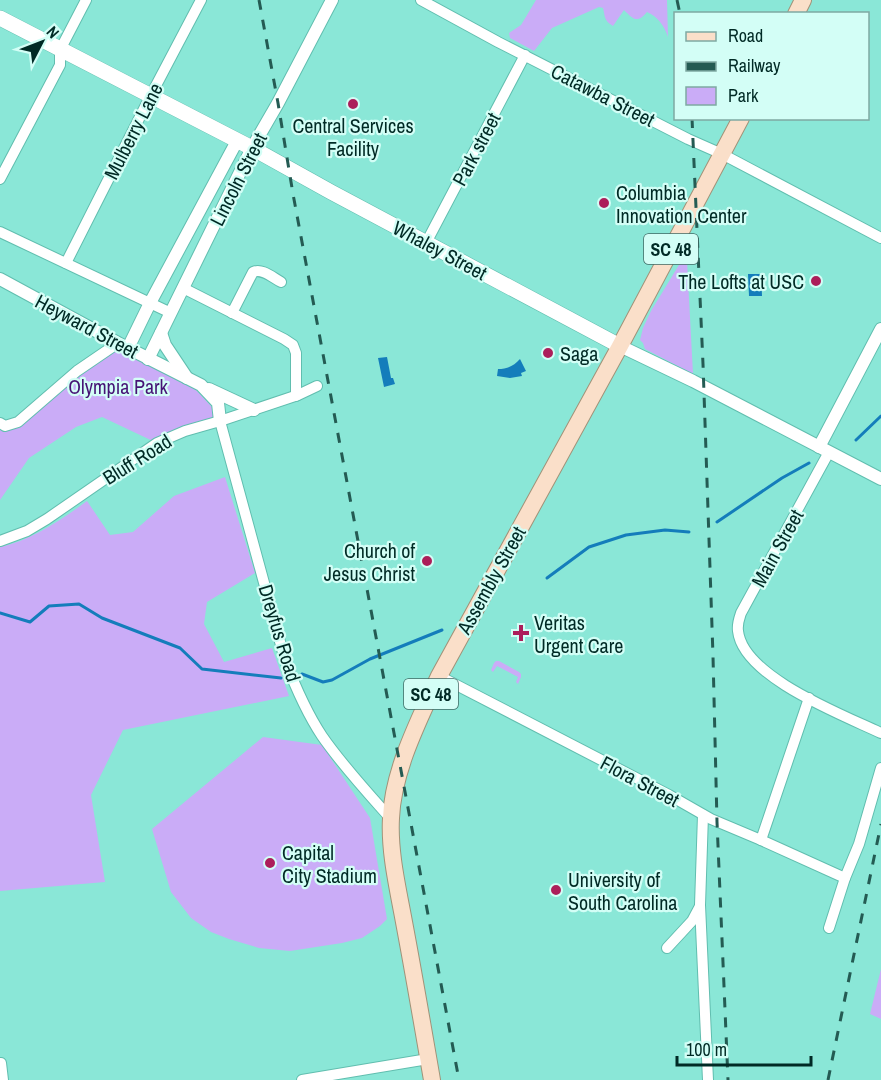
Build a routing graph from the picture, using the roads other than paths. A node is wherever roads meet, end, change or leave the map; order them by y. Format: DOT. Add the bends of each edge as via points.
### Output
graph roads {
  1 [pos="86,0"];
  2 [pos="201,0"];
  3 [pos="332,0"];
  4 [pos="421,0"];
  5 [pos="0,18"];
  6 [pos="60,50"];
  7 [pos="525,55"];
  8 [pos="151,95"];
  9 [pos="740,120"];
  10 [pos="237,141"];
  11 [pos="252,148"];
  12 [pos="722,153"];
  13 [pos="0,179"];
  14 [pos="0,232"];
  15 [pos="881,238"];
  16 [pos="426,243"];
  17 [pos="66,263"];
  18 [pos="0,279"];
  19 [pos="281,282"];
  20 [pos="183,288"];
  21 [pos="150,303"];
  22 [pos="171,313"];
  23 [pos="232,313"];
  24 [pos="881,328"];
  25 [pos="161,333"];
  26 [pos="123,346"];
  27 [pos="620,346"];
  28 [pos="148,359"];
  29 [pos="188,380"];
  30 [pos="201,385"];
  31 [pos="317,386"];
  32 [pos="296,396"];
  33 [pos="254,410"];
  34 [pos="220,421"];
  35 [pos="0,423"];
  36 [pos="824,450"];
  37 [pos="881,479"];
  38 [pos="0,541"];
  39 [pos="439,676"];
  40 [pos="809,698"];
  41 [pos="881,733"];
  42 [pos="881,768"];
  43 [pos="703,815"];
  44 [pos="391,819"];
  45 [pos="761,840"];
  46 [pos="845,878"];
  47 [pos="700,905"];
  48 [pos="829,928"];
  49 [pos="667,948"];
  50 [pos="428,1059"];
  51 [pos="1,1064"];
  52 [pos="3,1080"];
  53 [pos="302,1080"];
  54 [pos="432,1080"];
  55 [pos="708,1080"];
  1 -- 6 [label="street"];
  2 -- 8 [label="street, Mulberry Lane"];
  3 -- 11 [label="street, Lincoln Street"];
  4 -- 7 [label="street, Catawba Street"];
  5 -- 6 [label="main road, Whaley Street"];
  6 -- 8 [label="main road, Whaley Street"];
  6 -- 13 [label="street" via="61,63"];
  7 -- 12 [label="street, Catawba Street"];
  7 -- 16 [label="street, Park street"];
  8 -- 10 [label="main road, Whaley Street"];
  8 -- 17 [label="street, Mulberry Lane"];
  9 -- 12 [label="main road, Assembly Street / SC 48"];
  10 -- 11 [label="main road, Whaley Street"];
  10 -- 21 [label="street, Lincoln Street"];
  11 -- 16 [label="main road, Whaley Street"];
  11 -- 20 [label="street, Lincoln Street"];
  12 -- 15 [label="street, Catawba Street"];
  12 -- 27 [label="main road, Assembly Street / SC 48"];
  14 -- 17 [label="street"];
  16 -- 27 [label="main road, Whaley Street"];
  17 -- 21 [label="street"];
  18 -- 26 [label="street, Heyward Street"];
  19 -- 23 [label="street" via="256,270"];
  20 -- 22 [label="street, Lincoln Street"];
  20 -- 23 [label="street"];
  21 -- 22 [label="street"];
  21 -- 26 [label="street, Lincoln Street"];
  22 -- 25 [label="street, Lincoln Street"];
  23 -- 32 [label="street" via="293,345"];
  24 -- 36 [label="street, Main Street"];
  25 -- 28 [label="street, Lincoln Street"];
  25 -- 29 [label="street"];
  26 -- 28 [label="street, Heyward Street"];
  26 -- 35 [label="street" via="76,371 18,422 6,426"];
  27 -- 36 [label="street, Whaley Street"];
  27 -- 39 [label="main road, Assembly Street / SC 48"];
  28 -- 29 [label="street, Heyward Street"];
  29 -- 30 [label="street, Heyward Street"];
  30 -- 33 [label="street, Heyward Street"];
  30 -- 34 [label="street" via="218,404"];
  31 -- 32 [label="street, Bluff Road"];
  32 -- 33 [label="street, Bluff Road"];
  33 -- 34 [label="street, Bluff Road"];
  34 -- 38 [label="street, Bluff Road" via="185,430 157,443 47,519"];
  34 -- 44 [label="street, Dreyfus Road" via="294,685 321,735"];
  36 -- 37 [label="street, Whaley Street"];
  36 -- 40 [label="street, Main Street" via="738,622 743,646 756,663"];
  39 -- 43 [label="street, Flora Street"];
  39 -- 44 [label="main road, Assembly Street / SC 48" via="400,770"];
  40 -- 41 [label="street"];
  40 -- 45 [label="street"];
  42 -- 46 [label="street"];
  43 -- 45 [label="street, Flora Street"];
  43 -- 47 [label="street"];
  44 -- 50 [label="main road, Assembly Street / SC 48" via="394,863"];
  45 -- 46 [label="street, Flora Street"];
  46 -- 48 [label="street"];
  47 -- 49 [label="street" via="692,921"];
  47 -- 55 [label="street"];
  50 -- 53 [label="street"];
  50 -- 54 [label="main road, Assembly Street / SC 48"];
  51 -- 52 [label="street"];
}
